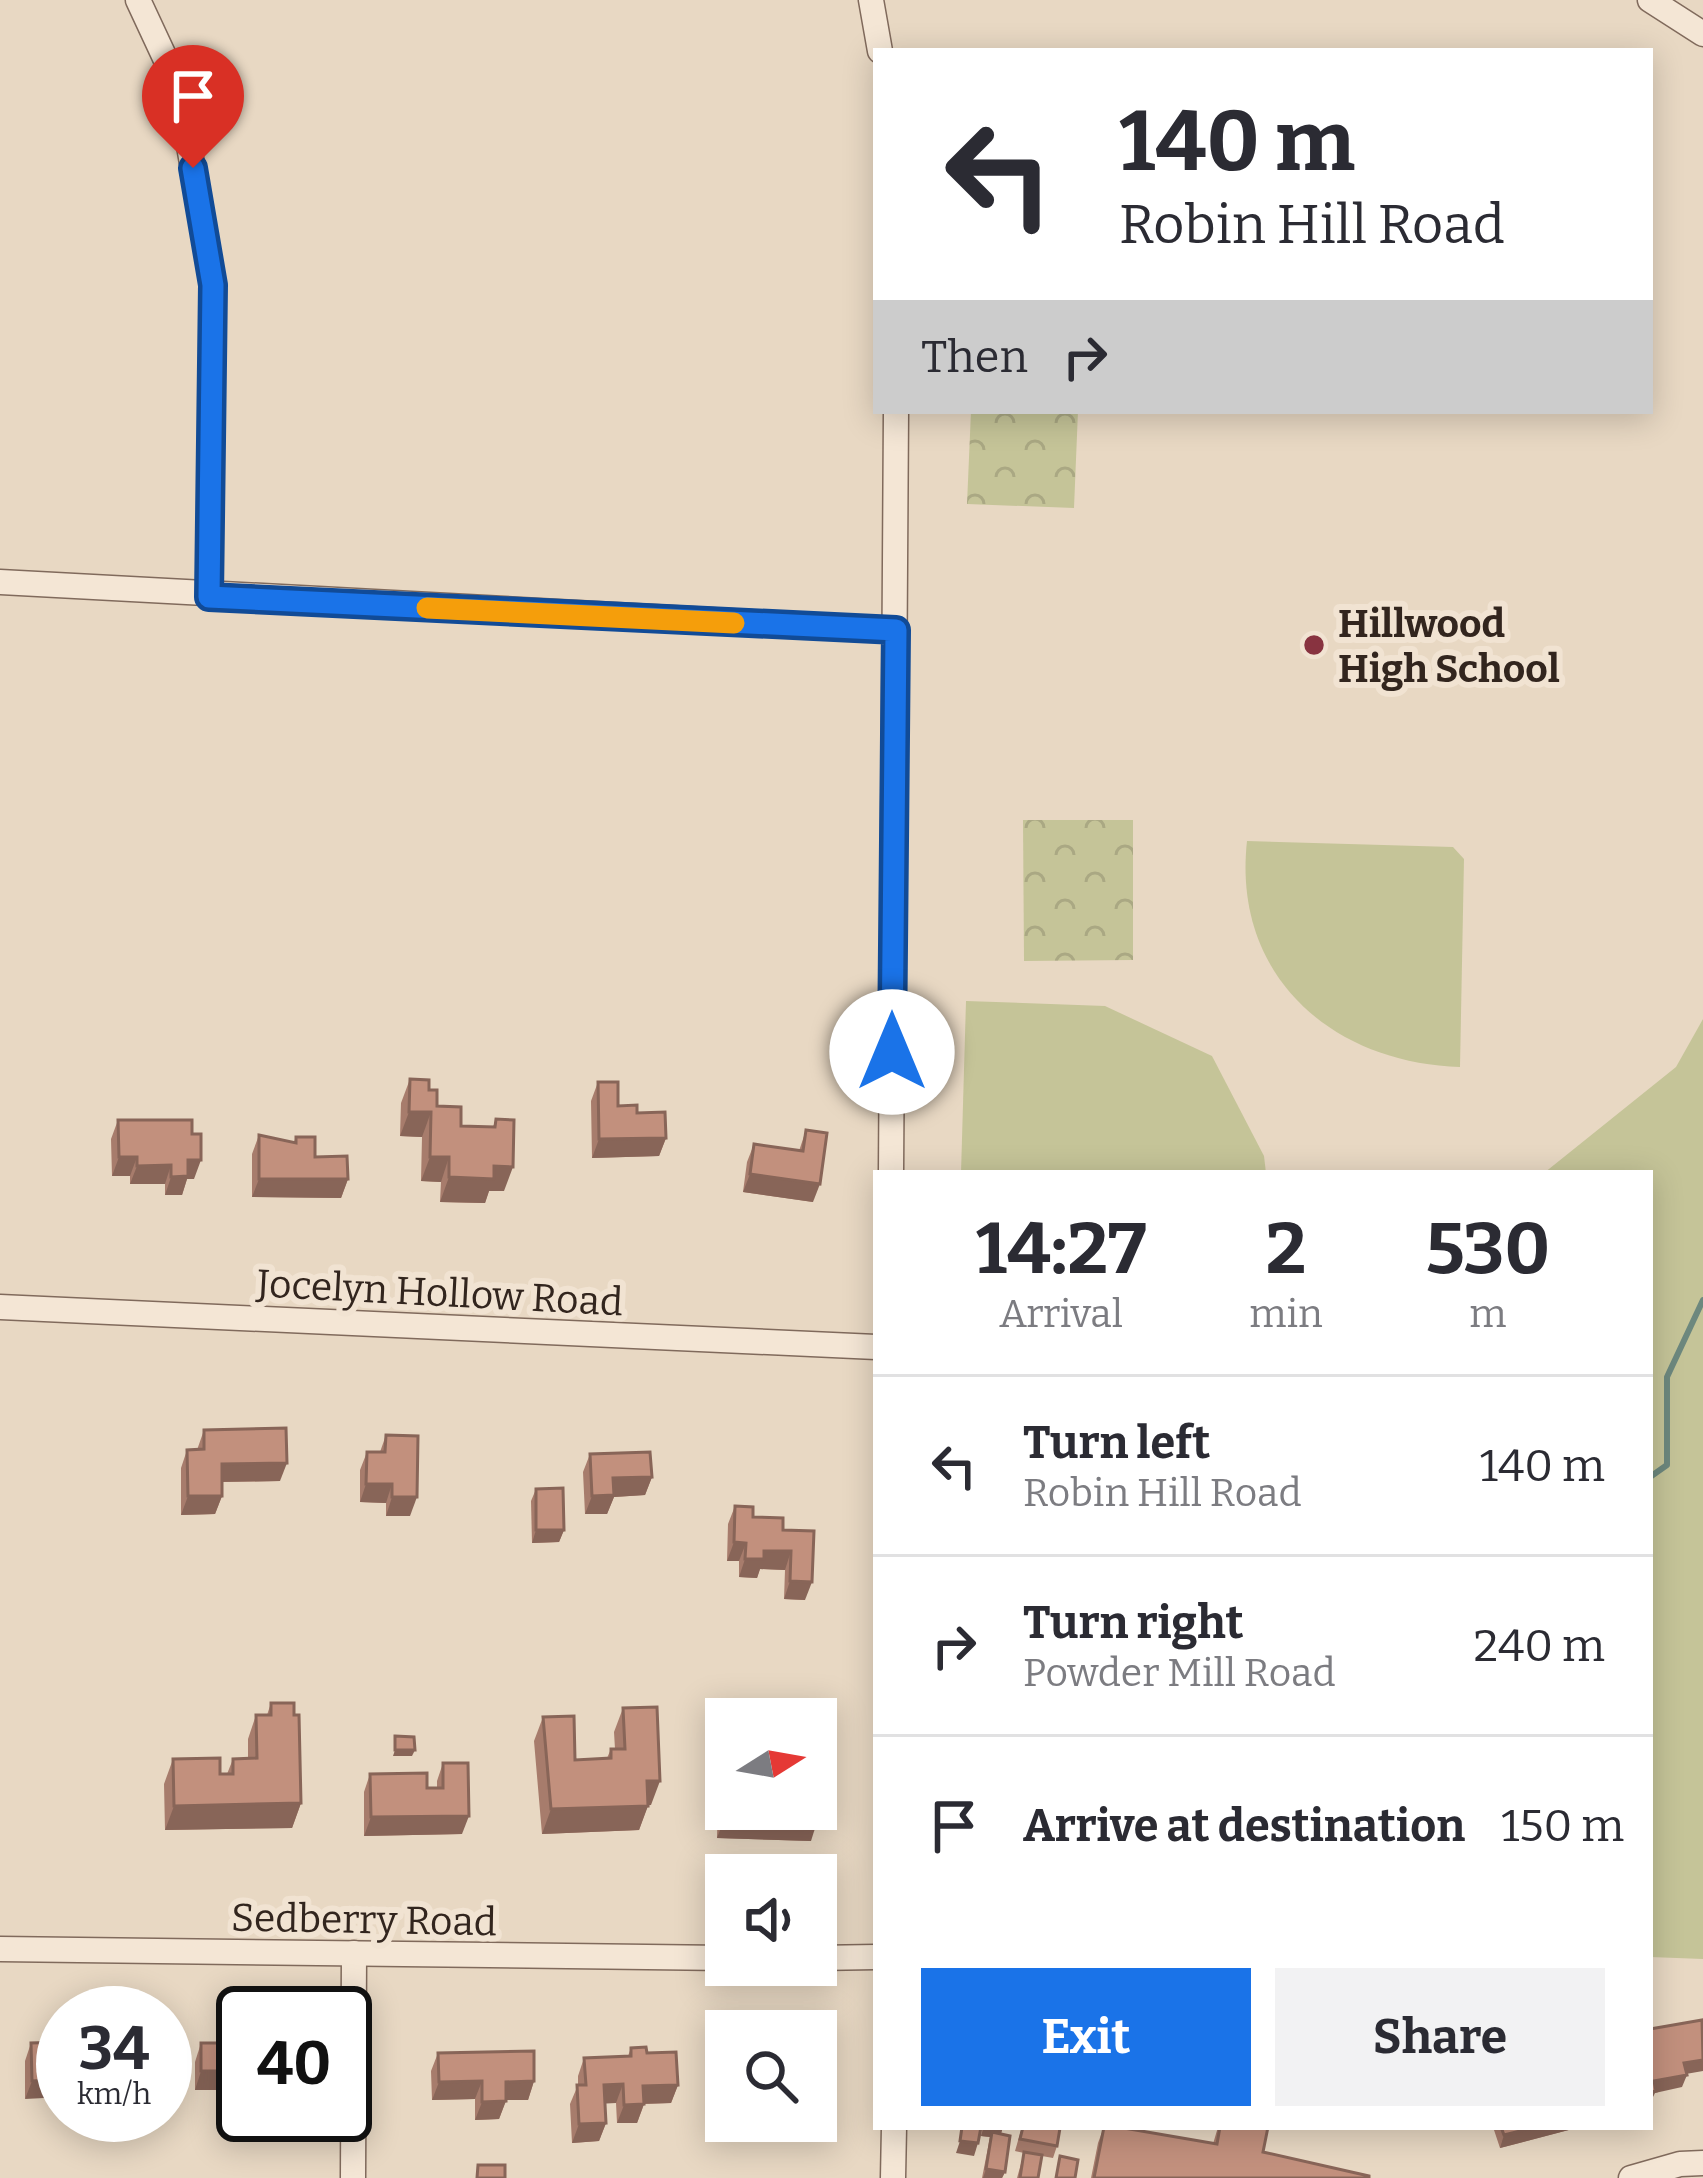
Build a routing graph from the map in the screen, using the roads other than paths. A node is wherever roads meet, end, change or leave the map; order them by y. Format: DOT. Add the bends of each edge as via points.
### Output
graph roads {
  1 [pos="138,0"];
  2 [pos="871,0"];
  3 [pos="1650,0"];
  4 [pos="1703,34"];
  5 [pos="879,48"];
  6 [pos="896,414"];
  7 [pos="0,582"];
  8 [pos="209,597"];
  9 [pos="896,630"];
  10 [pos="891,1170"];
  11 [pos="0,1307"];
  12 [pos="873,1348"];
  13 [pos="0,1949"];
  14 [pos="354,1953"];
  15 [pos="705,1958"];
  16 [pos="837,1958"];
  17 [pos="873,1958"];
  18 [pos="894,2130"];
  19 [pos="1703,2163"];
  20 [pos="353,2178"];
  21 [pos="893,2178"];
  22 [pos="1631,2178"];
  1 -- 8 [label="street" via="179,88 213,285"];
  2 -- 5 [label="street"];
  3 -- 4 [label="street"];
  6 -- 9 [label="street"];
  7 -- 8 [label="street"];
  8 -- 9 [label="street"];
  9 -- 10 [label="street"];
  11 -- 12 [label="street, Jocelyn Hollow Road"];
  13 -- 14 [label="street, Sedberry Road"];
  14 -- 15 [label="street, Sedberry Road"];
  14 -- 20 [label="street"];
  16 -- 17 [label="street"];
  18 -- 21 [label="street"];
  19 -- 22 [label="street"];
}
